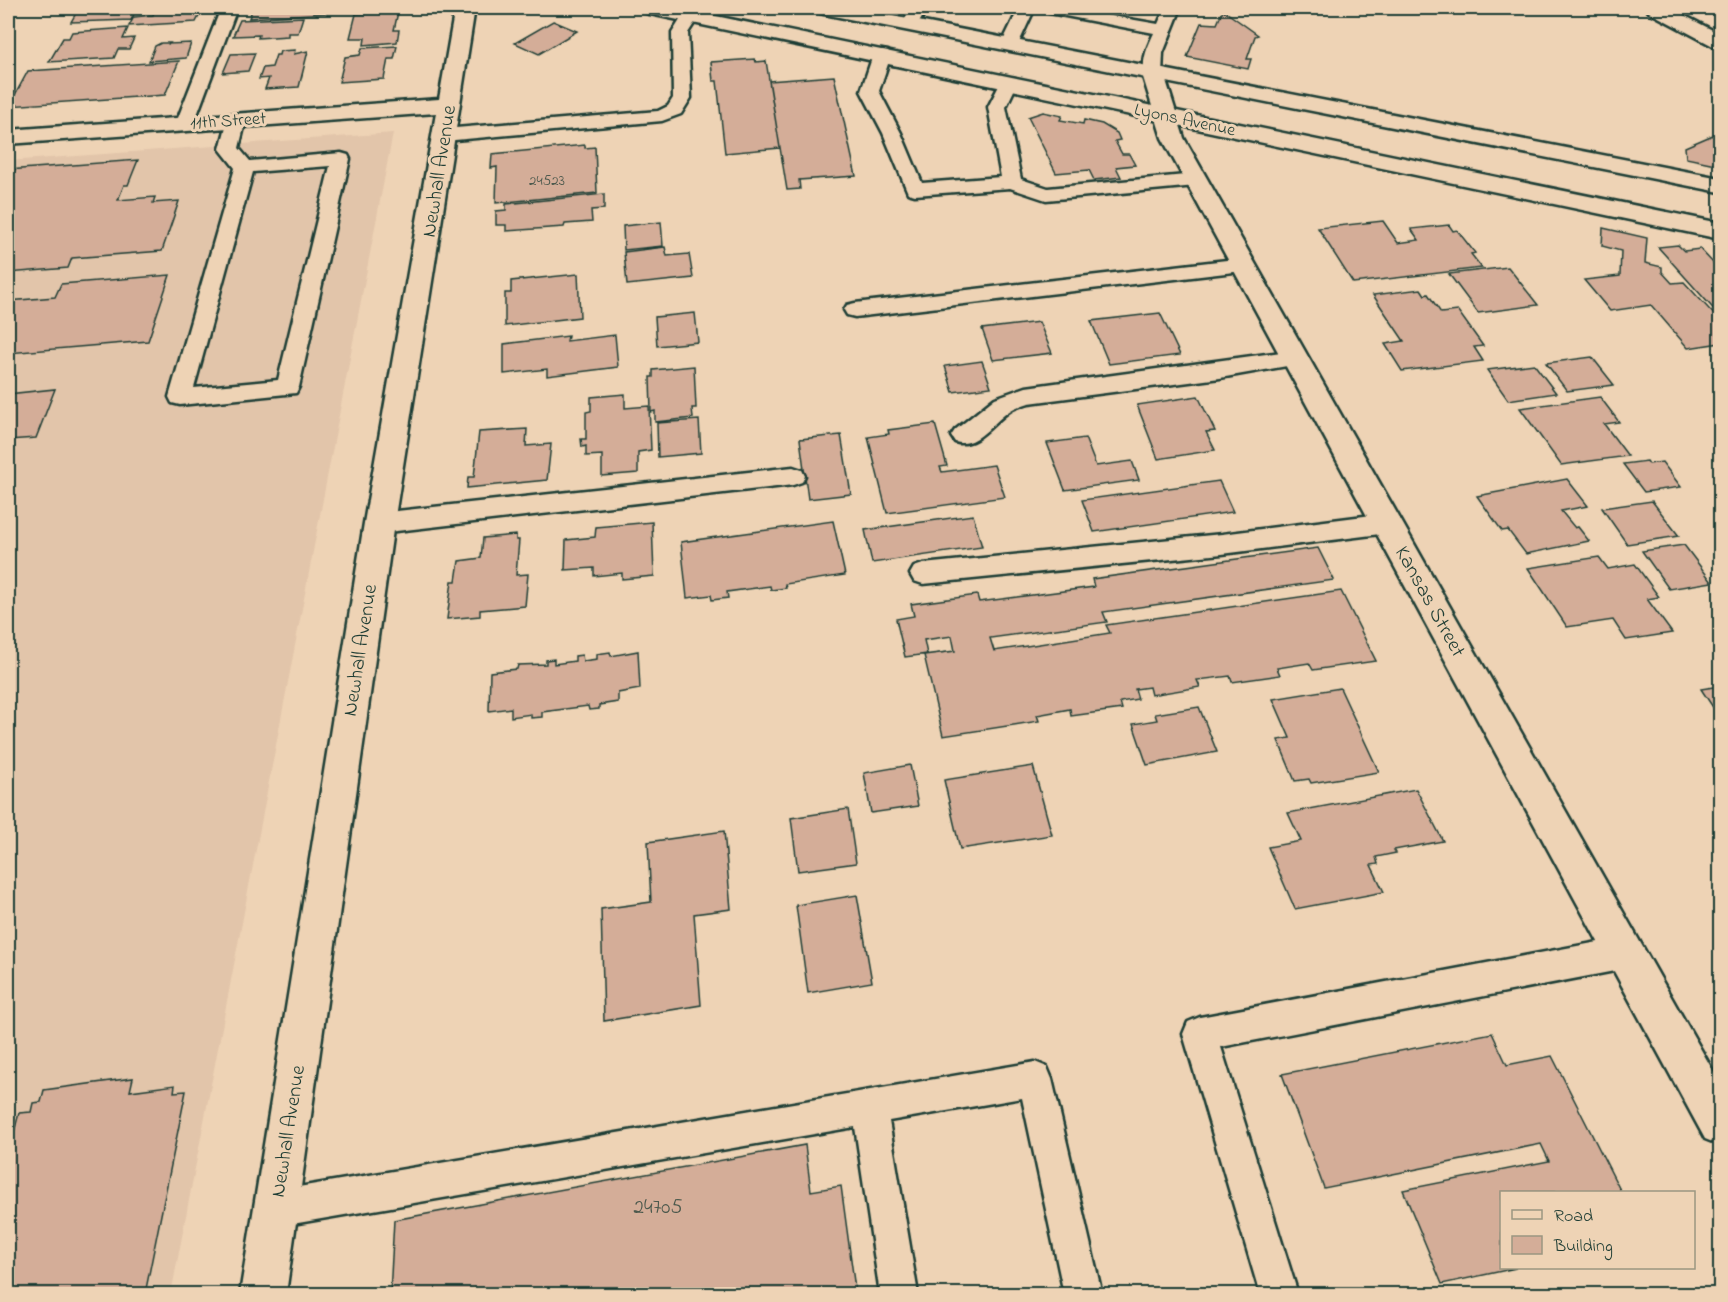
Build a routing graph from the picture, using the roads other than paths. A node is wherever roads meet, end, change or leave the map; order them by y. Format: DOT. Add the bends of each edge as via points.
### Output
graph roads {
  1 [pos="230,8"];
  2 [pos="465,8"];
  3 [pos="650,8"];
  4 [pos="824,8"];
  5 [pos="1027,8"];
  6 [pos="1041,8"];
  7 [pos="1173,8"];
  8 [pos="1656,8"];
  9 [pos="691,16"];
  10 [pos="914,16"];
  11 [pos="1164,30"];
  12 [pos="1720,42"];
  13 [pos="1010,45"];
  14 [pos="882,55"];
  15 [pos="1153,74"];
  16 [pos="1009,82"];
  17 [pos="1165,115"];
  18 [pos="237,119"];
  19 [pos="447,120"];
  20 [pos="185,123"];
  21 [pos="8,137"];
  22 [pos="245,167"];
  23 [pos="1196,180"];
  24 [pos="1012,182"];
  25 [pos="1720,185"];
  26 [pos="1720,231"];
  27 [pos="1244,265"];
  28 [pos="855,310"];
  29 [pos="1296,358"];
  30 [pos="963,436"];
  31 [pos="793,476"];
  32 [pos="379,523"];
  33 [pos="1388,523"];
  34 [pos="923,574"];
  35 [pos="1624,953"];
  36 [pos="868,1107"];
  37 [pos="1720,1124"];
  38 [pos="275,1209"];
  39 [pos="263,1294"];
  40 [pos="899,1294"];
  41 [pos="1083,1294"];
  42 [pos="1279,1294"];
  1 -- 20 [label="lane"];
  2 -- 19 [label="street, Newhall Avenue"];
  3 -- 9 [label="street, Lyons Avenue"];
  4 -- 10 [label="street, Lyons Avenue"];
  5 -- 13 [label="lane"];
  6 -- 11 [label="lane"];
  7 -- 11 [label="lane"];
  8 -- 12 [label="street"];
  9 -- 14 [label="street, Lyons Avenue"];
  9 -- 19 [label="lane" via="680,33 682,99 675,110 662,116"];
  10 -- 13 [label="street, Lyons Avenue"];
  11 -- 15 [label="lane" via="1154,53"];
  13 -- 15 [label="street, Lyons Avenue"];
  14 -- 16 [label="street, Lyons Avenue"];
  14 -- 24 [label="lane" via="870,91 915,189"];
  15 -- 17 [label="street, Kansas Street"];
  15 -- 25 [label="street, Lyons Avenue"];
  16 -- 17 [label="street, Lyons Avenue"];
  16 -- 24 [label="lane" via="996,107"];
  17 -- 23 [label="street, Kansas Street"];
  17 -- 26 [label="street, Lyons Avenue"];
  18 -- 19 [label="street, 11th Street"];
  18 -- 20 [label="street, 11th Street"];
  18 -- 22 [label="lane" via="229,149"];
  19 -- 32 [label="street, Newhall Avenue"];
  20 -- 21 [label="street, 11th Street"];
  22 -- 22 [label="lane" via="239,190 180,397 288,387 341,159"];
  23 -- 24 [label="lane" via="1046,194"];
  23 -- 27 [label="street, Kansas Street"];
  27 -- 28 [label="lane"];
  27 -- 29 [label="street, Kansas Street"];
  29 -- 30 [label="lane" via="1026,395 1003,404"];
  29 -- 33 [label="street, Kansas Street"];
  31 -- 32 [label="lane"];
  32 -- 38 [label="street, Newhall Avenue"];
  33 -- 34 [label="lane"];
  33 -- 35 [label="street, Kansas Street"];
  35 -- 37 [label="street, Kansas Street"];
  35 -- 42 [label="lane" via="1200,1034"];
  36 -- 38 [label="lane"];
  36 -- 40 [label="lane"];
  36 -- 41 [label="lane" via="1035,1079"];
  38 -- 39 [label="street, Newhall Avenue"];
}
